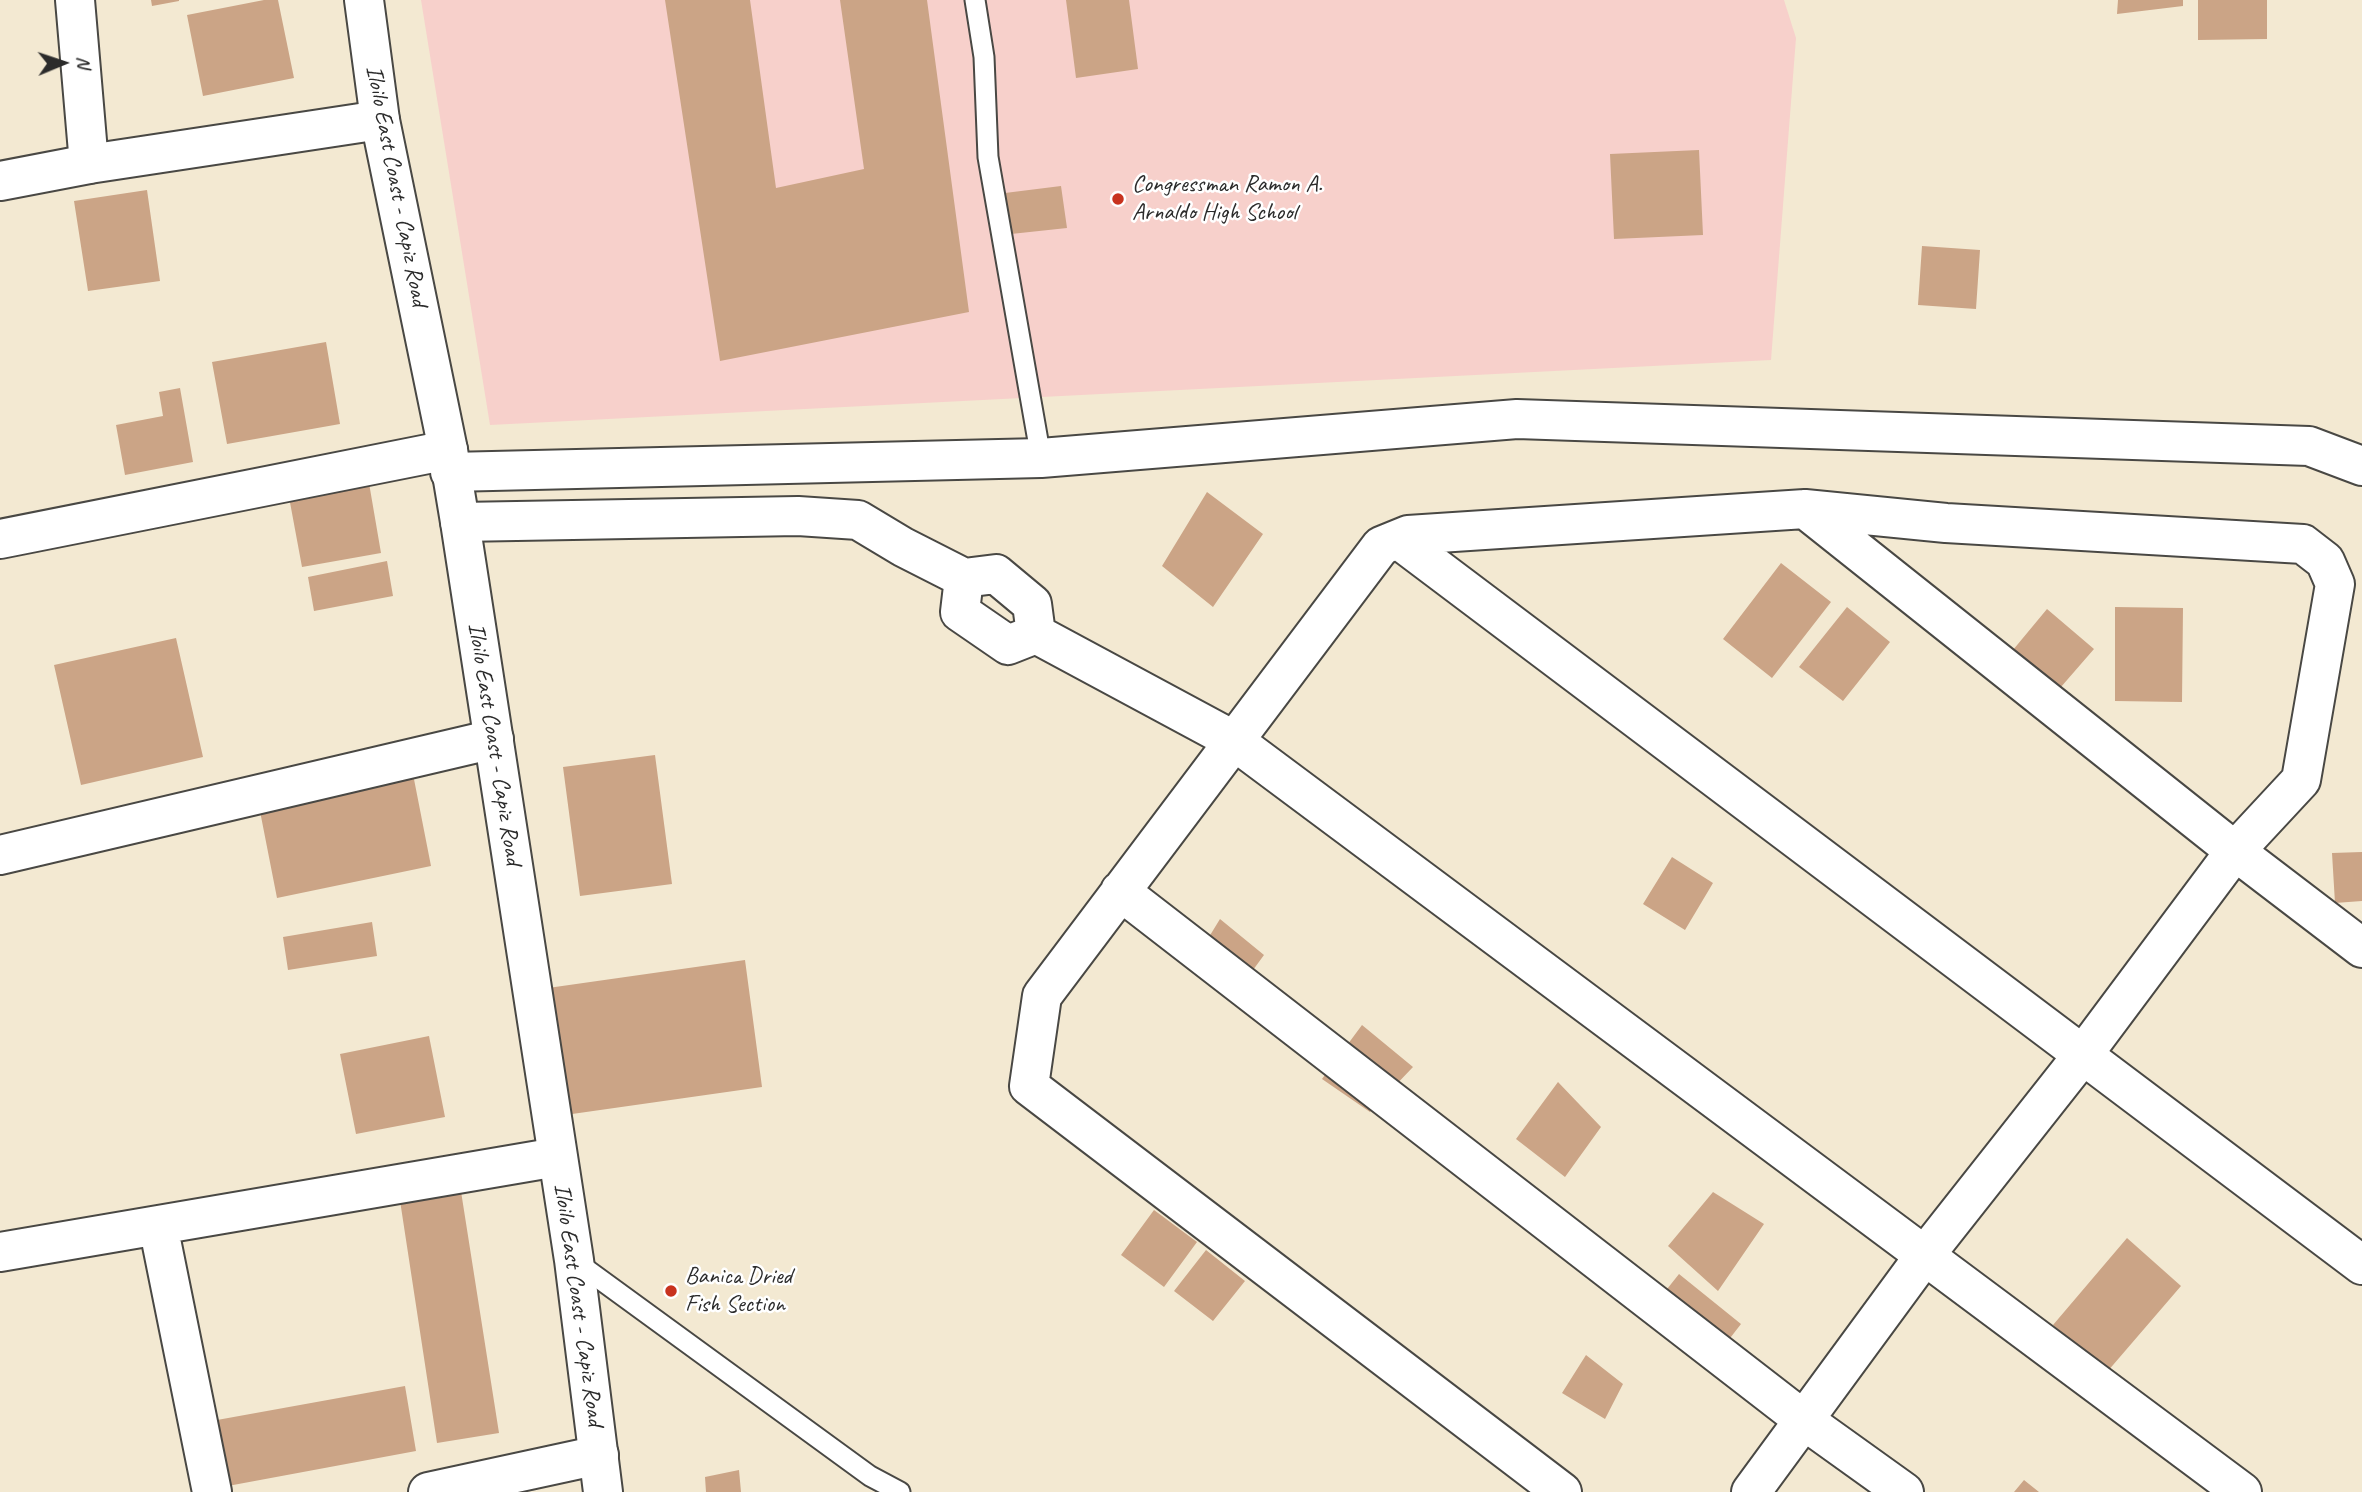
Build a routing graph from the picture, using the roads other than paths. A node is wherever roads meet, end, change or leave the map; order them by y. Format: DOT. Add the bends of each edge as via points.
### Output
graph roads {
  1 [pos="75,0"];
  2 [pos="363,0"];
  3 [pos="975,0"];
  4 [pos="380,120"];
  5 [pos="89,164"];
  6 [pos="0,181"];
  7 [pos="1041,458"];
  8 [pos="449,461"];
  9 [pos="2362,466"];
  10 [pos="1805,509"];
  11 [pos="460,522"];
  12 [pos="0,539"];
  13 [pos="1398,539"];
  14 [pos="494,739"];
  15 [pos="1233,740"];
  16 [pos="2235,851"];
  17 [pos="0,855"];
  18 [pos="1120,891"];
  19 [pos="2362,948"];
  20 [pos="2082,1056"];
  21 [pos="557,1157"];
  22 [pos="158,1225"];
  23 [pos="0,1252"];
  24 [pos="1925,1255"];
  25 [pos="574,1261"];
  26 [pos="2362,1265"];
  27 [pos="1805,1421"];
  28 [pos="601,1474"];
  29 [pos="212,1492"];
  30 [pos="429,1492"];
  31 [pos="900,1492"];
  32 [pos="1562,1492"];
  33 [pos="1751,1492"];
  34 [pos="1904,1492"];
  35 [pos="2242,1492"];
  1 -- 5 [label="street"];
  2 -- 4 [label="street, Iloilo East Coast - Capiz Road"];
  3 -- 7 [label="lane" via="984,57 988,157"];
  4 -- 5 [label="street"];
  4 -- 8 [label="street, Iloilo East Coast - Capiz Road"];
  5 -- 6 [label="street"];
  7 -- 8 [label="street"];
  7 -- 9 [label="street" via="1517,419 2309,446"];
  8 -- 11 [label="street, Iloilo East Coast - Capiz Road"];
  8 -- 12 [label="street"];
  10 -- 13 [label="street"];
  10 -- 16 [label="street"];
  10 -- 16 [label="street" via="1946,523 2303,544 2325,561 2335,584 2301,780"];
  11 -- 14 [label="street, Iloilo East Coast - Capiz Road"];
  11 -- 15 [label="street" via="798,516 858,520 964,578 960,612 1008,645 1037,634"];
  13 -- 15 [label="street" via="1381,546"];
  13 -- 20 [label="street"];
  14 -- 17 [label="street"];
  14 -- 21 [label="street, Iloilo East Coast - Capiz Road"];
  15 -- 18 [label="street"];
  15 -- 24 [label="street"];
  16 -- 19 [label="street"];
  16 -- 20 [label="street"];
  18 -- 27 [label="street"];
  18 -- 32 [label="street" via="1042,996 1029,1086"];
  20 -- 24 [label="street"];
  20 -- 26 [label="street"];
  21 -- 22 [label="street"];
  21 -- 25 [label="street, Iloilo East Coast - Capiz Road"];
  22 -- 23 [label="street"];
  22 -- 29 [label="street"];
  24 -- 27 [label="street"];
  24 -- 35 [label="street"];
  25 -- 28 [label="street, Iloilo East Coast - Capiz Road"];
  25 -- 31 [label="lane" via="870,1476"];
  27 -- 33 [label="street"];
  27 -- 34 [label="street"];
  28 -- 30 [label="street"];
}
